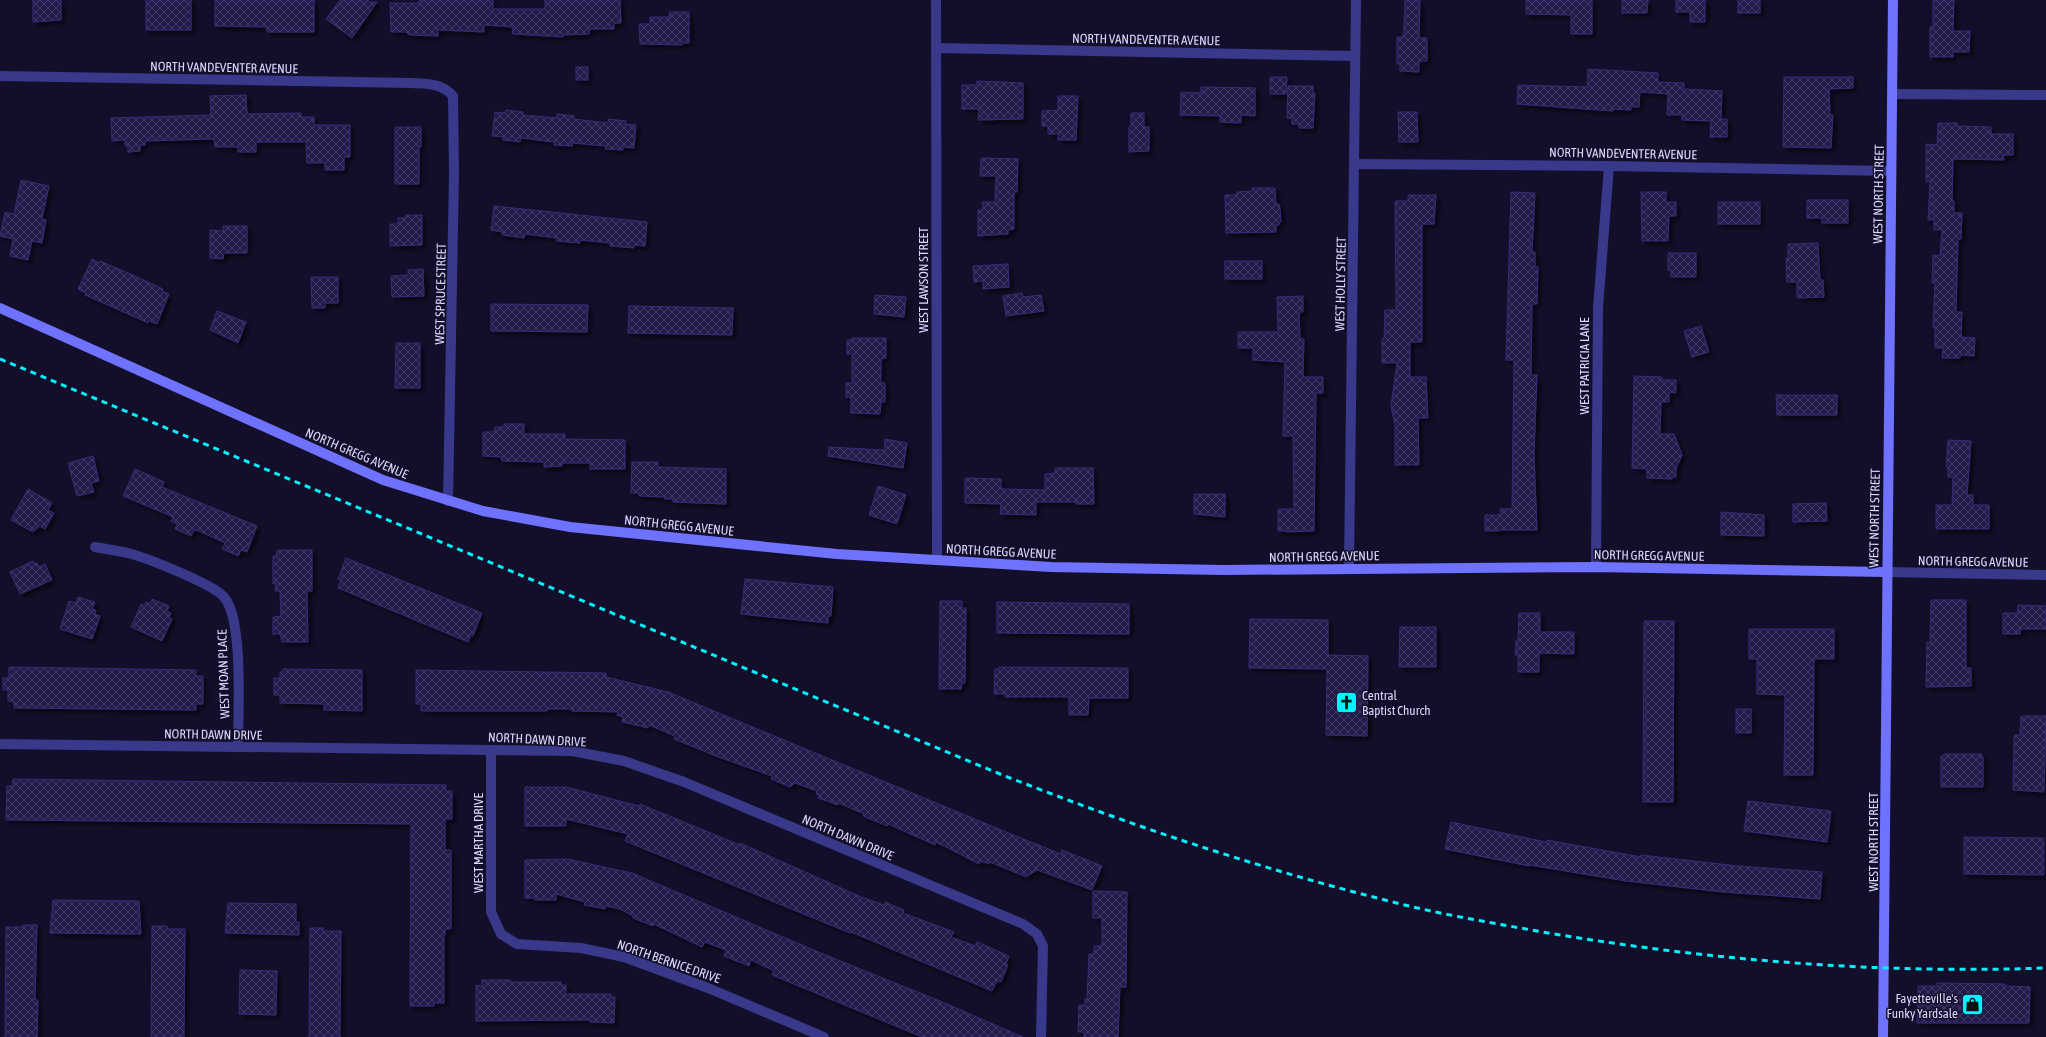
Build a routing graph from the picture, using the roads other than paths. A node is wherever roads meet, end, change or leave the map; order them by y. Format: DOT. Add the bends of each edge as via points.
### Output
graph roads {
  1 [pos="936,0"];
  2 [pos="1356,0"];
  3 [pos="1893,0"];
  4 [pos="936,48"];
  5 [pos="1355,56"];
  6 [pos="0,76"];
  7 [pos="447,88"];
  8 [pos="1892,94"];
  9 [pos="2046,94"];
  10 [pos="1354,164"];
  11 [pos="1609,166"];
  12 [pos="1891,171"];
  13 [pos="0,308"];
  14 [pos="448,501"];
  15 [pos="96,547"];
  16 [pos="938,560"];
  17 [pos="1596,567"];
  18 [pos="1349,568"];
  19 [pos="1886,572"];
  20 [pos="2046,575"];
  21 [pos="0,744"];
  22 [pos="238,747"];
  23 [pos="492,750"];
  24 [pos="501,934"];
  25 [pos="824,1037"];
  26 [pos="1041,1037"];
  27 [pos="1883,1037"];
  1 -- 4 [label="street, WEST LAWSON STREET"];
  2 -- 5 [label="street, WEST HOLLY STREET"];
  3 -- 8 [label="main road, WEST NORTH STREET"];
  4 -- 5 [label="street, NORTH VANDEVENTER AVENUE"];
  4 -- 16 [label="street, WEST LAWSON STREET"];
  5 -- 10 [label="street, WEST HOLLY STREET"];
  6 -- 7 [label="street, NORTH VANDEVENTER AVENUE" via="412,83"];
  7 -- 14 [label="street, WEST SPRUCE STREET" via="453,96 454,172"];
  8 -- 9 [label="street"];
  8 -- 12 [label="main road, WEST NORTH STREET"];
  10 -- 11 [label="street, NORTH VANDEVENTER AVENUE"];
  10 -- 18 [label="street, WEST HOLLY STREET"];
  11 -- 12 [label="street, NORTH VANDEVENTER AVENUE"];
  11 -- 17 [label="street, WEST PATRICIA LANE" via="1598,308"];
  12 -- 19 [label="main road, WEST NORTH STREET"];
  13 -- 14 [label="main road, NORTH GREGG AVENUE" via="383,480"];
  14 -- 16 [label="main road, NORTH GREGG AVENUE" via="510,517 570,527 837,554"];
  15 -- 22 [label="street, WEST MOAN PLACE" via="130,553 209,585 225,598 234,618"];
  16 -- 18 [label="main road, NORTH GREGG AVENUE" via="1165,570"];
  17 -- 18 [label="main road, NORTH GREGG AVENUE"];
  17 -- 19 [label="main road, NORTH GREGG AVENUE"];
  19 -- 20 [label="street, NORTH GREGG AVENUE"];
  19 -- 27 [label="main road, WEST NORTH STREET"];
  21 -- 22 [label="street, NORTH DAWN DRIVE"];
  22 -- 23 [label="street, NORTH DAWN DRIVE"];
  23 -- 24 [label="street, WEST MARTHA DRIVE" via="491,912"];
  23 -- 26 [label="street, NORTH DAWN DRIVE" via="572,751 624,761 684,782 1023,924 1037,934 1043,946"];
  24 -- 25 [label="street, NORTH BERNICE DRIVE" via="516,944 581,948 624,957 708,988"];
}
